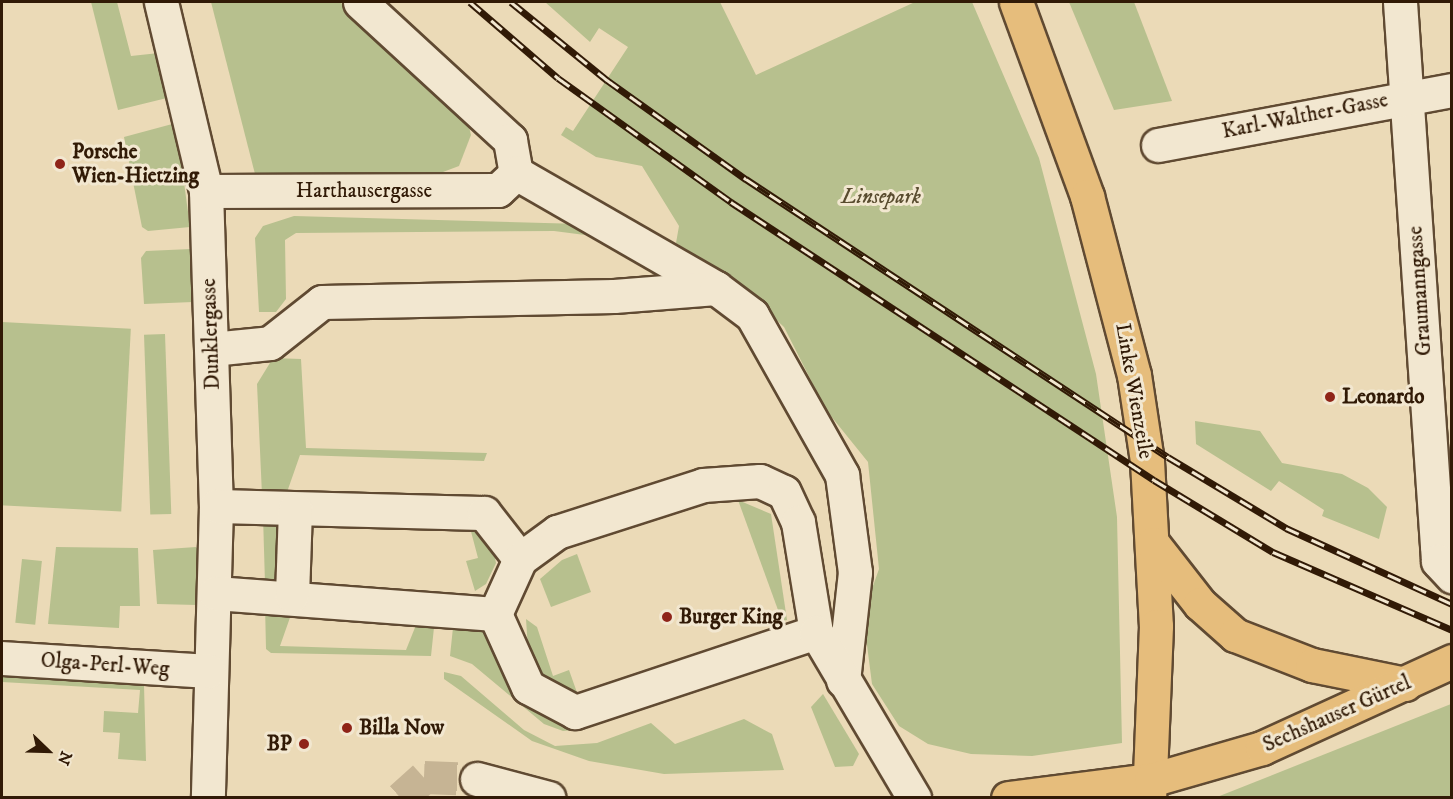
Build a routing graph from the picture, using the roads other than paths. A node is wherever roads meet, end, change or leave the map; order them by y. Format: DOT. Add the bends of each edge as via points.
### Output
graph roads {
  1 [pos="161,2"];
  2 [pos="360,2"];
  3 [pos="1016,2"];
  4 [pos="1400,2"];
  5 [pos="1452,90"];
  6 [pos="1406,95"];
  7 [pos="1158,145"];
  8 [pos="516,173"];
  9 [pos="206,191"];
  10 [pos="716,288"];
  11 [pos="212,349"];
  12 [pos="216,506"];
  13 [pos="295,509"];
  14 [pos="1153,544"];
  15 [pos="520,559"];
  16 [pos="1452,576"];
  17 [pos="215,593"];
  18 [pos="292,595"];
  19 [pos="495,614"];
  20 [pos="816,632"];
  21 [pos="2,658"];
  22 [pos="1452,661"];
  23 [pos="209,672"];
  24 [pos="843,680"];
  25 [pos="1406,684"];
  26 [pos="477,779"];
  27 [pos="1150,789"];
  28 [pos="540,794"];
  29 [pos="208,798"];
  30 [pos="914,798"];
  31 [pos="1008,798"];
  1 -- 9 [label="street, Dunklergasse"];
  2 -- 8 [label="street" via="510,140"];
  3 -- 14 [label="main road, Linke Wienzeile" via="1059,114 1113,285 1134,375"];
  4 -- 6 [label="street, Graumanngasse"];
  5 -- 6 [label="street, Karl-Walther-Gasse"];
  6 -- 7 [label="street, Karl-Walther-Gasse"];
  6 -- 16 [label="street, Graumanngasse" via="1437,554"];
  8 -- 9 [label="street, Harthausergasse" via="498,190"];
  8 -- 10 [label="street"];
  9 -- 11 [label="street, Dunklergasse"];
  10 -- 11 [label="street" via="614,297 322,302 270,344"];
  10 -- 24 [label="street" via="752,315 842,476 855,572"];
  11 -- 12 [label="street, Dunklergasse"];
  12 -- 13 [label="street"];
  12 -- 17 [label="street, Dunklergasse"];
  13 -- 15 [label="street" via="484,513"];
  13 -- 18 [label="street"];
  14 -- 25 [label="main road" via="1200,604 1235,635 1312,665"];
  14 -- 27 [label="main road, Linke Wienzeile"];
  15 -- 19 [label="street"];
  15 -- 20 [label="street" via="556,531 703,485 760,481 784,492 798,522"];
  17 -- 18 [label="street"];
  17 -- 23 [label="street, Dunklergasse"];
  18 -- 19 [label="street"];
  19 -- 20 [label="street" via="528,687 575,712"];
  20 -- 24 [label="street"];
  21 -- 23 [label="street, Olga-Perl-Weg"];
  22 -- 25 [label="main road, Sechshauser Gürtel"];
  23 -- 29 [label="street, Dunklergasse"];
  24 -- 30 [label="street"];
  25 -- 27 [label="main road, Sechshauser Gürtel" via="1262,748"];
  26 -- 28 [label="street"];
  27 -- 31 [label="main road, Sechshauser Gürtel"];
}
